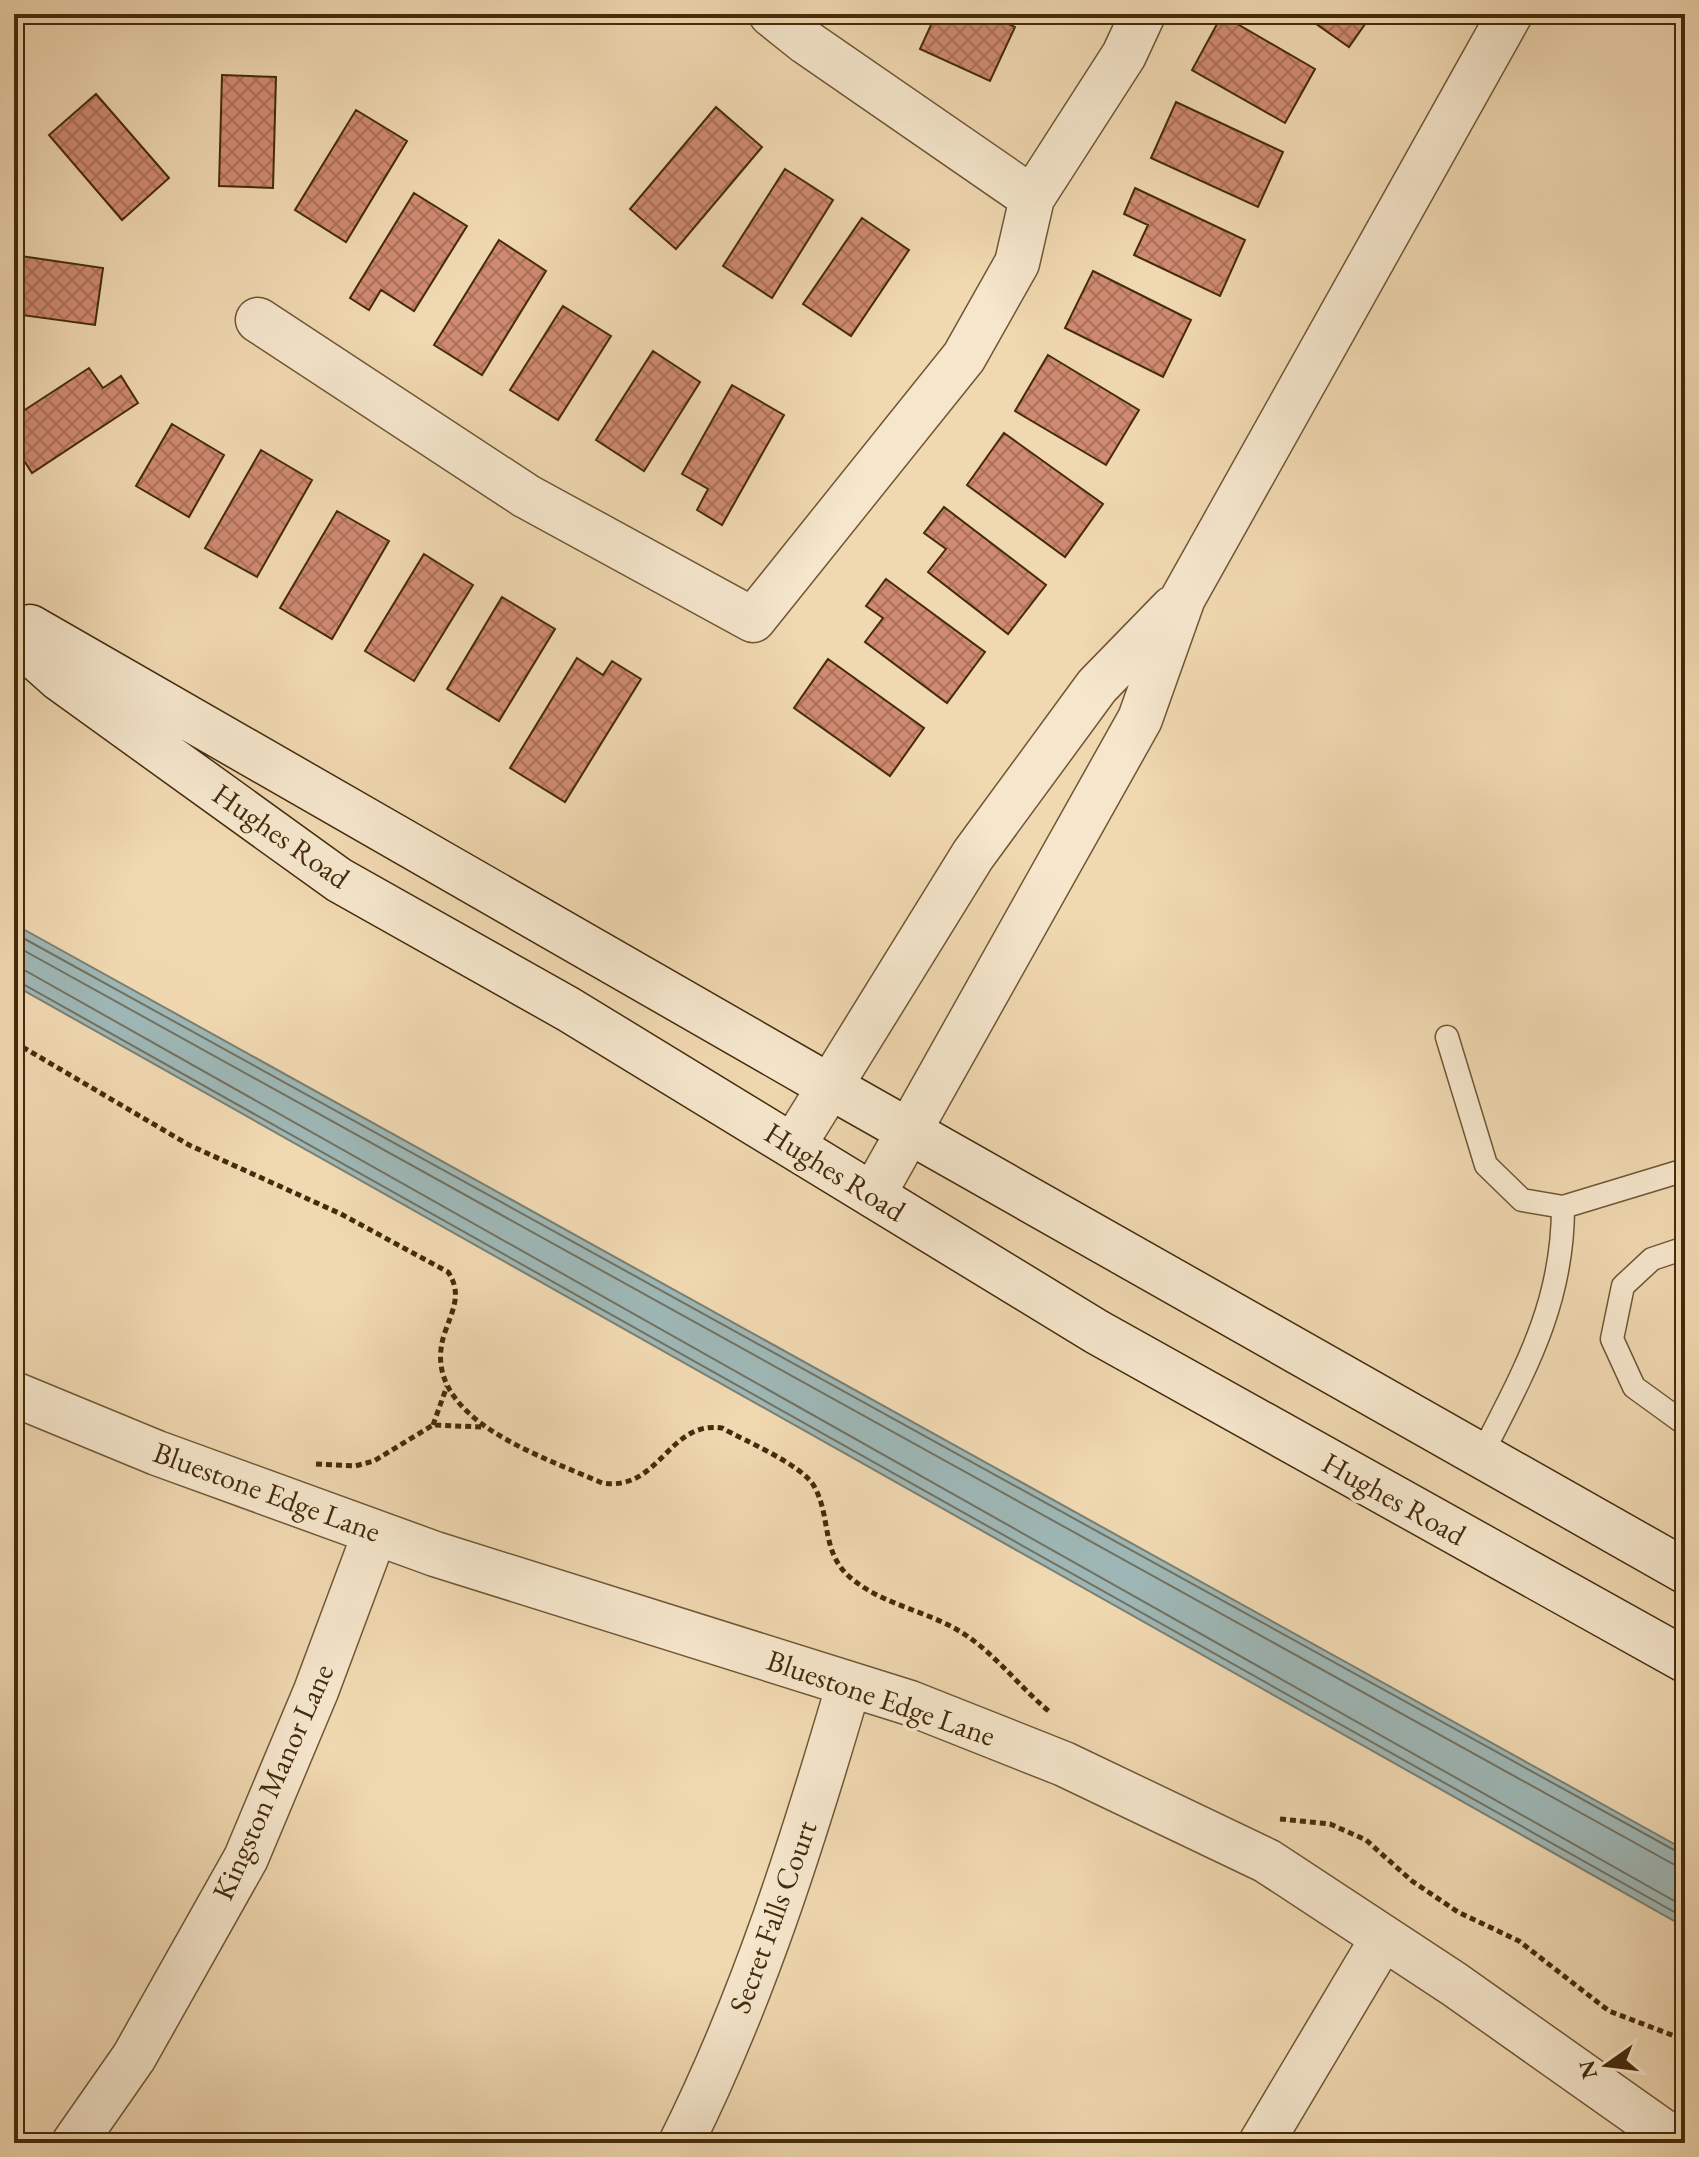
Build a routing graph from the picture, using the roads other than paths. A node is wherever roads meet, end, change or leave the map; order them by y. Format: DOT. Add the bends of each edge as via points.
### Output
graph roads {
  1 [pos="771,14"];
  2 [pos="1143,14"];
  3 [pos="1510,14"];
  4 [pos="1032,198"];
  5 [pos="258,320"];
  6 [pos="1183,598"];
  7 [pos="14,618"];
  8 [pos="14,638"];
  9 [pos="1447,1037"];
  10 [pos="829,1086"];
  11 [pos="909,1131"];
  12 [pos="793,1146"];
  13 [pos="1685,1170"];
  14 [pos="873,1195"];
  15 [pos="1563,1207"];
  16 [pos="1685,1248"];
  17 [pos="14,1394"];
  18 [pos="1685,1424"];
  19 [pos="1481,1456"];
  20 [pos="375,1533"];
  21 [pos="1685,1571"];
  22 [pos="1685,1660"];
  23 [pos="849,1684"];
  24 [pos="1383,1938"];
  25 [pos="74,2143"];
  26 [pos="681,2143"];
  27 [pos="1261,2143"];
  28 [pos="1679,2143"];
  1 -- 4 [label="street"];
  2 -- 4 [label="street" via="1124,55"];
  3 -- 6 [label="street"];
  4 -- 5 [label="street" via="1017,263 964,357 753,620 526,496"];
  6 -- 10 [label="street" via="1097,686 973,855"];
  6 -- 11 [label="street" via="1140,719"];
  7 -- 10 [label="street, Hughes Road"];
  8 -- 12 [label="street, Hughes Road" via="60,679 339,880 568,1009"];
  9 -- 15 [label="lane" via="1486,1165 1522,1200"];
  10 -- 11 [label="street, Hughes Road"];
  10 -- 12 [label="street"];
  11 -- 14 [label="street"];
  11 -- 19 [label="street, Hughes Road"];
  12 -- 14 [label="street, Hughes Road"];
  13 -- 15 [label="lane"];
  14 -- 22 [label="street, Hughes Road" via="1097,1332"];
  15 -- 19 [label="lane" via="1563,1249 1541,1337"];
  16 -- 18 [label="lane" via="1652,1259 1623,1286 1612,1339 1634,1387"];
  17 -- 20 [label="street, Bluestone Edge Lane"];
  19 -- 21 [label="street, Hughes Road"];
  20 -- 23 [label="street, Bluestone Edge Lane"];
  20 -- 25 [label="street, Kingston Manor Lane" via="246,1858 134,2057"];
  23 -- 24 [label="street, Bluestone Edge Lane" via="1064,1764 1267,1861"];
  23 -- 26 [label="street, Secret Falls Court" via="798,1857 717,2071"];
  24 -- 27 [label="street"];
  24 -- 28 [label="street, Bluestone Edge Lane"];
}
